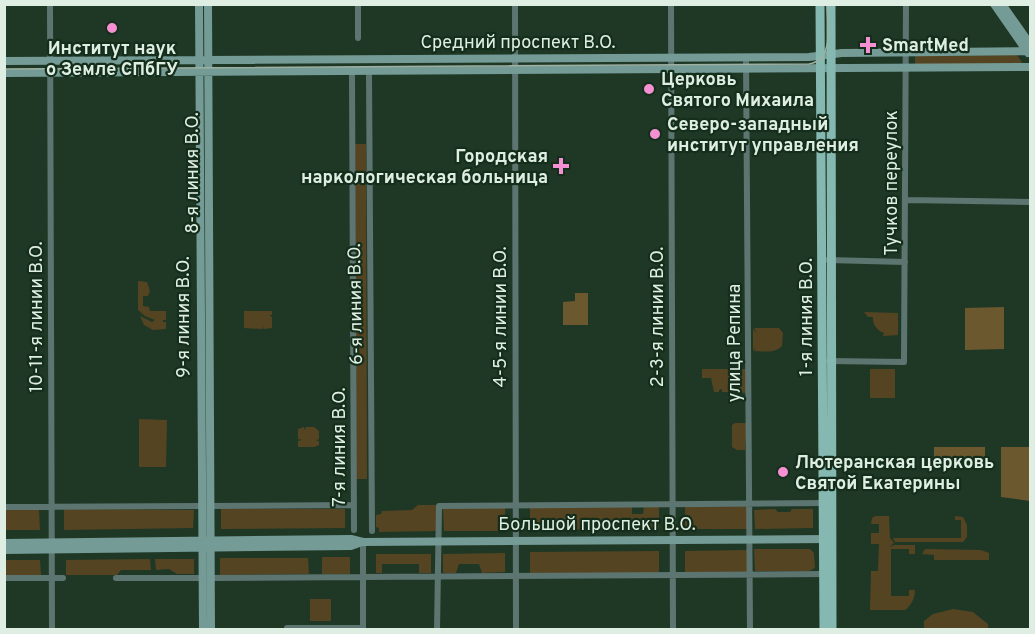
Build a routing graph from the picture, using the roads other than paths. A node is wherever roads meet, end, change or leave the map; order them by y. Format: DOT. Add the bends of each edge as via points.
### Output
graph roads {
  1 [pos="50,4"];
  2 [pos="199,4"];
  3 [pos="208,4"];
  4 [pos="358,4"];
  5 [pos="515,4"];
  6 [pos="671,4"];
  7 [pos="820,4"];
  8 [pos="831,4"];
  9 [pos="906,4"];
  10 [pos="994,4"];
  11 [pos="1002,4"];
  12 [pos="358,38"];
  13 [pos="1029,50"];
  14 [pos="906,53"];
  15 [pos="831,54"];
  16 [pos="820,56"];
  17 [pos="746,57"];
  18 [pos="516,58"];
  19 [pos="671,58"];
  20 [pos="204,60"];
  21 [pos="4,61"];
  22 [pos="50,61"];
  23 [pos="1030,67"];
  24 [pos="820,68"];
  25 [pos="831,68"];
  26 [pos="907,68"];
  27 [pos="671,69"];
  28 [pos="747,69"];
  29 [pos="515,71"];
  30 [pos="4,73"];
  31 [pos="50,73"];
  32 [pos="204,73"];
  33 [pos="369,75"];
  34 [pos="352,76"];
  35 [pos="906,200"];
  36 [pos="1030,202"];
  37 [pos="826,260"];
  38 [pos="905,262"];
  39 [pos="827,361"];
  40 [pos="823,503"];
  41 [pos="672,504"];
  42 [pos="750,504"];
  43 [pos="354,505"];
  44 [pos="516,505"];
  45 [pos="201,506"];
  46 [pos="211,506"];
  47 [pos="4,507"];
  48 [pos="51,507"];
  49 [pos="354,530"];
  50 [pos="372,531"];
  51 [pos="750,539"];
  52 [pos="828,539"];
  53 [pos="672,540"];
  54 [pos="439,541"];
  55 [pos="516,541"];
  56 [pos="363,542"];
  57 [pos="4,543"];
  58 [pos="207,544"];
  59 [pos="52,546"];
  60 [pos="4,550"];
  61 [pos="672,574"];
  62 [pos="750,574"];
  63 [pos="824,574"];
  64 [pos="363,576"];
  65 [pos="437,576"];
  66 [pos="516,576"];
  67 [pos="52,578"];
  68 [pos="63,578"];
  69 [pos="116,578"];
  70 [pos="207,578"];
  71 [pos="4,579"];
  72 [pos="363,629"];
  73 [pos="52,630"];
  74 [pos="203,630"];
  75 [pos="211,630"];
  76 [pos="286,630"];
  77 [pos="437,630"];
  78 [pos="516,630"];
  79 [pos="673,630"];
  80 [pos="750,630"];
  81 [pos="824,630"];
  82 [pos="832,630"];
  1 -- 22 [label="street, 10-11-я линии В.О."];
  2 -- 20 [label="main road"];
  3 -- 20 [label="main road, 8-я линия В.О."];
  4 -- 12 [label="street"];
  5 -- 18 [label="street, 4-5-я линии В.О."];
  6 -- 19 [label="street, 2-3-я линии В.О."];
  7 -- 16 [label="main road, 1-я линия В.О."];
  8 -- 15 [label="main road"];
  9 -- 14 [label="street, Тучков переулок"];
  10 -- 13 [label="main road"];
  11 -- 13 [label="main road"];
  13 -- 14 [label="main road, Средний проспект В.О."];
  14 -- 15 [label="main road, Средний проспект В.О."];
  14 -- 26 [label="street, Тучков переулок"];
  15 -- 16 [label="main road, Средний проспект В.О."];
  15 -- 25 [label="main road"];
  16 -- 17 [label="main road, Средний проспект В.О."];
  16 -- 24 [label="main road, 1-я линия В.О."];
  17 -- 19 [label="main road, Средний проспект В.О."];
  17 -- 28 [label="street, улица Репина"];
  18 -- 19 [label="main road, Средний проспект В.О."];
  18 -- 20 [label="main road, Средний проспект В.О."];
  18 -- 29 [label="street, 4-5-я линии В.О."];
  19 -- 27 [label="street, 2-3-я линии В.О."];
  20 -- 22 [label="main road, Средний проспект В.О."];
  20 -- 32 [label="main road, 8-я линия В.О."];
  21 -- 22 [label="main road, Средний проспект В.О."];
  22 -- 31 [label="street, 10-11-я линии В.О."];
  23 -- 26 [label="main road, Средний проспект В.О."];
  24 -- 25 [label="main road, Средний проспект В.О."];
  24 -- 28 [label="main road, Средний проспект В.О."];
  24 -- 37 [label="main road, 1-я линия В.О."];
  25 -- 26 [label="main road, Средний проспект В.О."];
  25 -- 37 [label="main road"];
  26 -- 35 [label="street, Тучков переулок"];
  27 -- 28 [label="main road, Средний проспект В.О."];
  27 -- 29 [label="main road, Средний проспект В.О."];
  27 -- 41 [label="street, 2-3-я линии В.О."];
  28 -- 42 [label="street, улица Репина"];
  29 -- 32 [label="main road, Средний проспект В.О."];
  29 -- 44 [label="street, 4-5-я линии В.О."];
  30 -- 31 [label="main road, Средний проспект В.О."];
  31 -- 32 [label="main road, Средний проспект В.О."];
  31 -- 48 [label="street, 10-11-я линии В.О."];
  32 -- 45 [label="main road, 9-я линия В.О."];
  32 -- 46 [label="main road, 8-я линия В.О."];
  33 -- 50 [label="street, 6-я линия В.О."];
  34 -- 43 [label="street, 7-я линия В.О."];
  35 -- 36 [label="street"];
  35 -- 38 [label="street, Тучков переулок"];
  37 -- 38 [label="street"];
  37 -- 39 [label="main road, 1-я линия В.О."];
  38 -- 39 [label="street, Тучков переулок" via="904,362"];
  39 -- 40 [label="main road, 1-я линия В.О."];
  39 -- 52 [label="main road"];
  40 -- 42 [label="street"];
  40 -- 52 [label="main road, 1-я линия В.О."];
  41 -- 42 [label="street"];
  41 -- 44 [label="street"];
  41 -- 53 [label="street, 2-3-я линии В.О."];
  42 -- 51 [label="street, улица Репина"];
  43 -- 46 [label="street"];
  43 -- 49 [label="street, 7-я линия В.О."];
  44 -- 54 [label="street" via="439,506"];
  44 -- 55 [label="street, 4-5-я линии В.О."];
  45 -- 48 [label="street"];
  45 -- 58 [label="main road, 9-я линия В.О."];
  46 -- 58 [label="main road, 8-я линия В.О."];
  47 -- 48 [label="street"];
  48 -- 59 [label="street, 10-11-я линии В.О."];
  51 -- 52 [label="main road, Большой проспект В.О."];
  51 -- 53 [label="main road, Большой проспект В.О."];
  51 -- 62 [label="street, улица Репина"];
  52 -- 63 [label="main road, 1-я линия В.О."];
  52 -- 82 [label="main road"];
  53 -- 55 [label="main road, Большой проспект В.О."];
  53 -- 61 [label="street, 2-3-я линии В.О."];
  54 -- 55 [label="main road, Большой проспект В.О."];
  54 -- 56 [label="main road, Большой проспект В.О."];
  54 -- 65 [label="street"];
  55 -- 66 [label="street, 4-5-я линии В.О."];
  56 -- 58 [label="main road, Большой проспект В.О." via="351,546"];
  56 -- 64 [label="street"];
  57 -- 59 [label="main road, Большой проспект В.О."];
  58 -- 59 [label="main road, Большой проспект В.О."];
  58 -- 70 [label="main road, 9-я линия В.О."];
  59 -- 60 [label="main road, Большой проспект В.О."];
  59 -- 67 [label="street, 10-11-я линии В.О."];
  61 -- 62 [label="street"];
  61 -- 66 [label="street"];
  61 -- 79 [label="street, 2-3-я линии В.О."];
  62 -- 63 [label="street"];
  62 -- 80 [label="street, улица Репина"];
  63 -- 81 [label="main road, 1-я линия В.О."];
  64 -- 65 [label="street"];
  64 -- 70 [label="street"];
  64 -- 72 [label="street"];
  65 -- 66 [label="street"];
  65 -- 77 [label="street"];
  66 -- 78 [label="street, 4-5-я линии В.О."];
  67 -- 68 [label="street"];
  67 -- 71 [label="street"];
  67 -- 73 [label="street, 10-11-я линии В.О."];
  69 -- 70 [label="street"];
  70 -- 74 [label="main road, 9-я линия В.О."];
  70 -- 75 [label="main road"];
  72 -- 76 [label="street"];
}
